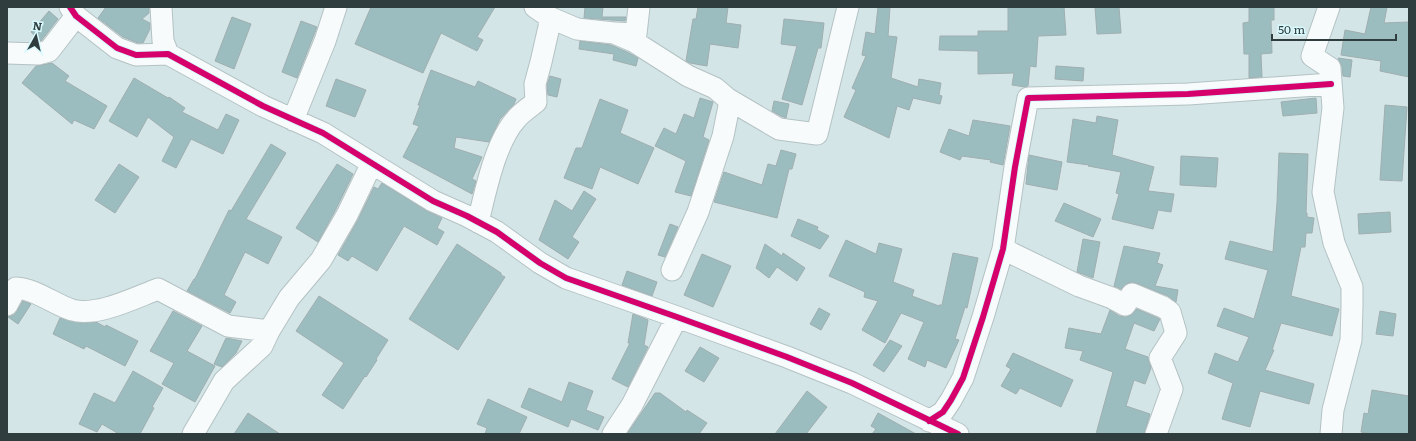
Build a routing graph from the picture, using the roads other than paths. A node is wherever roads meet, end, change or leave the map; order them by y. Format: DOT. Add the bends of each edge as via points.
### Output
graph roads {
  1 [pos="161,7"];
  2 [pos="336,7"];
  3 [pos="640,7"];
  4 [pos="848,7"];
  5 [pos="1329,7"];
  6 [pos="73,12"];
  7 [pos="543,12"];
  8 [pos="614,33"];
  9 [pos="7,53"];
  10 [pos="168,54"];
  11 [pos="1331,84"];
  12 [pos="728,99"];
  13 [pos="293,120"];
  14 [pos="372,163"];
  15 [pos="478,222"];
  16 [pos="1003,249"];
  17 [pos="672,270"];
  18 [pos="7,305"];
  19 [pos="677,317"];
  20 [pos="269,331"];
  21 [pos="929,421"];
  22 [pos="193,434"];
  23 [pos="613,434"];
  24 [pos="958,434"];
  25 [pos="1156,434"];
  26 [pos="1331,434"];
  1 -- 10 [label="street" via="163,40"];
  2 -- 13 [label="street"];
  3 -- 8 [label="street" via="636,34"];
  4 -- 12 [label="street" via="817,134 779,129"];
  5 -- 11 [label="street" via="1312,56 1330,68"];
  6 -- 9 [label="street" via="49,51 38,54"];
  6 -- 10 [label="street" via="117,48 136,55"];
  7 -- 8 [label="street" via="577,29"];
  7 -- 15 [label="street" via="541,62 535,84 536,102 517,118 503,139"];
  8 -- 12 [label="street" via="633,41 688,76 715,88"];
  10 -- 13 [label="street"];
  11 -- 16 [label="street" via="1188,94 1028,98 1014,167"];
  11 -- 26 [label="street" via="1333,108 1323,192 1334,243 1352,287 1351,340 1333,410"];
  12 -- 17 [label="street" via="723,136 698,212"];
  13 -- 14 [label="street" via="323,134"];
  14 -- 15 [label="street" via="432,201"];
  14 -- 20 [label="street" via="347,215 321,260 289,298"];
  15 -- 19 [label="street" via="566,278"];
  16 -- 21 [label="street" via="963,378 943,412"];
  16 -- 25 [label="street" via="1125,305 1132,294 1170,312 1176,333 1160,358 1172,389"];
  18 -- 20 [label="street" via="16,288 25,289 74,310 98,311 158,289 228,326"];
  19 -- 21 [label="street" via="852,383"];
  19 -- 23 [label="street" via="632,405"];
  20 -- 22 [label="street" via="262,346 224,381"];
  21 -- 24 [label="street"];
}
